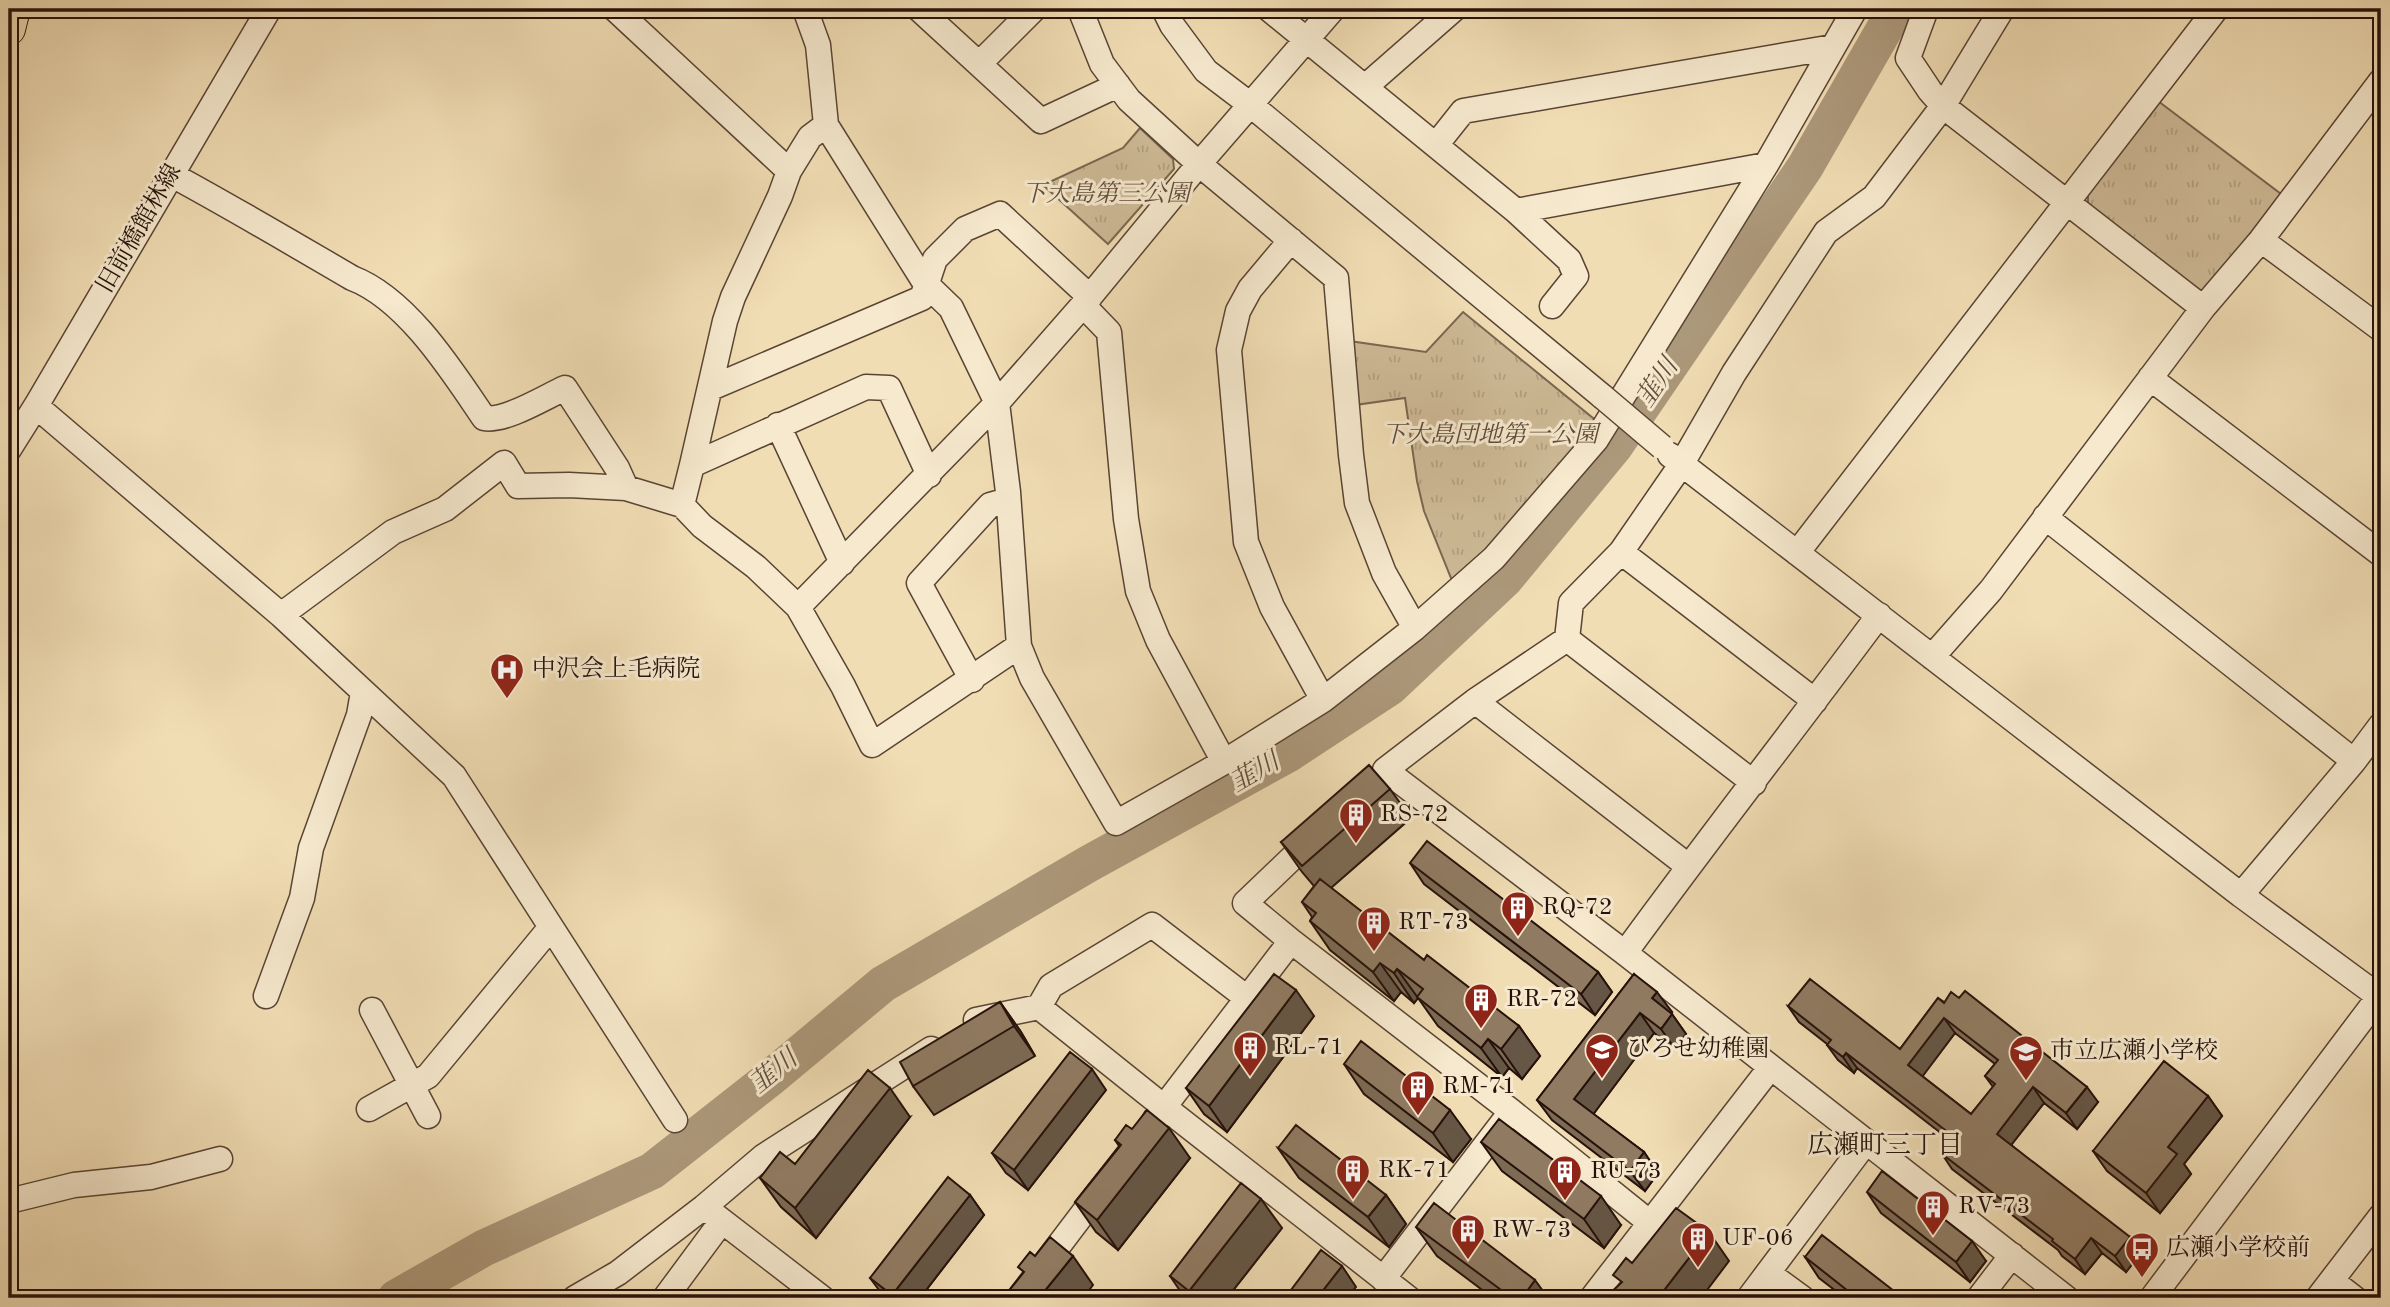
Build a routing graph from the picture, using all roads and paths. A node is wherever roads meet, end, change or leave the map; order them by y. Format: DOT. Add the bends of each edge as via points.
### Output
graph roads {
  1 [pos="14,9"];
  2 [pos="269,9"];
  3 [pos="615,9"];
  4 [pos="805,9"];
  5 [pos="919,9"];
  6 [pos="1034,9"];
  7 [pos="1080,9"];
  8 [pos="1164,9"];
  9 [pos="1269,9"];
  10 [pos="1333,9"];
  11 [pos="1454,9"];
  12 [pos="1855,9"];
  13 [pos="1926,9"];
  14 [pos="2002,9"];
  15 [pos="2216,9"];
  16 [pos="9,29"];
  17 [pos="1307,41"];
  18 [pos="1833,47"];
  19 [pos="979,64"];
  20 [pos="2381,81"];
  21 [pos="1118,85"];
  22 [pos="1365,87"];
  23 [pos="1252,106"];
  24 [pos="1943,106"];
  25 [pos="2373,108"];
  26 [pos="826,125"];
  27 [pos="1436,145"];
  28 [pos="1199,164"];
  29 [pos="1766,165"];
  30 [pos="789,171"];
  31 [pos="172,175"];
  32 [pos="2068,202"];
  33 [pos="1516,211"];
  34 [pos="1291,240"];
  35 [pos="2261,240"];
  36 [pos="925,284"];
  37 [pos="1086,301"];
  38 [pos="1552,306"];
  39 [pos="2203,308"];
  40 [pos="2381,329"];
  41 [pos="2150,378"];
  42 [pos="711,387"];
  43 [pos="997,403"];
  44 [pos="36,406"];
  45 [pos="778,425"];
  46 [pos="9,449"];
  47 [pos="692,465"];
  48 [pos="1681,465"];
  49 [pos="929,475"];
  50 [pos="626,488"];
  51 [pos="1008,500"];
  52 [pos="682,505"];
  53 [pos="2045,517"];
  54 [pos="1621,552"];
  55 [pos="1797,552"];
  56 [pos="2381,554"];
  57 [pos="842,563"];
  58 [pos="798,607"];
  59 [pos="281,615"];
  60 [pos="1879,615"];
  61 [pos="1415,628"];
  62 [pos="1567,639"];
  63 [pos="1019,646"];
  64 [pos="1933,657"];
  65 [pos="972,680"];
  66 [pos="363,692"];
  67 [pos="1322,700"];
  68 [pos="1475,701"];
  69 [pos="1815,701"];
  70 [pos="2381,725"];
  71 [pos="2354,761"];
  72 [pos="1224,762"];
  73 [pos="1385,770"];
  74 [pos="1754,783"];
  75 [pos="1365,789"];
  76 [pos="1335,818"];
  77 [pos="1688,866"];
  78 [pos="2241,895"];
  79 [pos="551,927"];
  80 [pos="1291,941"];
  81 [pos="1625,953"];
  82 [pos="1647,971"];
  83 [pos="1630,993"];
  84 [pos="266,996"];
  85 [pos="2381,997"];
  86 [pos="1247,999"];
  87 [pos="1039,1007"];
  88 [pos="372,1010"];
  89 [pos="1770,1068"];
  90 [pos="412,1085"];
  91 [pos="1546,1103"];
  92 [pos="1164,1107"];
  93 [pos="369,1109"];
  94 [pos="428,1116"];
  95 [pos="1520,1118"];
  96 [pos="675,1120"];
  97 [pos="1140,1139"];
  98 [pos="1866,1142"];
  99 [pos="220,1159"];
  100 [pos="1116,1171"];
  101 [pos="9,1201"];
  102 [pos="713,1214"];
  103 [pos="2381,1216"];
  104 [pos="1649,1222"];
  105 [pos="2012,1255"];
  106 [pos="1768,1273"];
  107 [pos="1383,1279"];
  108 [pos="2325,1289"];
  109 [pos="817,1297"];
  110 [pos="575,1298"];
  111 [pos="665,1298"];
  112 [pos="1019,1298"];
  113 [pos="1408,1298"];
  114 [pos="1592,1298"];
  115 [pos="1749,1298"];
  116 [pos="1802,1298"];
  117 [pos="1979,1298"];
  118 [pos="2066,1298"];
  119 [pos="2152,1298"];
  120 [pos="2354,1298"];
  1 -- 16 [label="main road"];
  2 -- 31 [label="street, 旧前橋館林線"];
  3 -- 30 [label="street"];
  4 -- 26 [label="street" via="818,46"];
  5 -- 19 [label="street"];
  6 -- 19 [label="street"];
  7 -- 21 [label="street" via="1102,64"];
  8 -- 23 [label="street" via="1206,71"];
  9 -- 17 [label="street"];
  10 -- 17 [label="street"];
  11 -- 22 [label="street"];
  12 -- 18 [label="street"];
  13 -- 24 [label="street" via="1908,58"];
  14 -- 24 [label="street"];
  15 -- 32 [label="street"];
  17 -- 22 [label="street"];
  17 -- 23 [label="street"];
  18 -- 27 [label="street" via="1463,111"];
  18 -- 29 [label="street"];
  19 -- 21 [label="street" via="1041,121"];
  20 -- 25 [label="street"];
  21 -- 28 [label="street"];
  22 -- 27 [label="street"];
  23 -- 28 [label="street"];
  23 -- 48 [label="street, bridge"];
  24 -- 32 [label="street"];
  24 -- 48 [label="street" via="1874,197 1826,232 1734,373"];
  25 -- 35 [label="street"];
  26 -- 30 [label="street" via="810,137"];
  26 -- 36 [label="street"];
  27 -- 33 [label="street"];
  28 -- 34 [label="street"];
  28 -- 37 [label="street"];
  29 -- 33 [label="street"];
  29 -- 61 [label="street" via="1595,440 1494,558"];
  30 -- 42 [label="street" via="729,309"];
  31 -- 44 [label="street, 旧前橋館林線"];
  31 -- 50 [label="street" via="366,283 428,340 484,418 514,412 565,388"];
  32 -- 39 [label="street"];
  32 -- 55 [label="street"];
  33 -- 38 [label="street" via="1569,260 1576,276"];
  34 -- 61 [label="street" via="1336,278 1357,503 1384,573"];
  34 -- 67 [label="street" via="1250,289 1238,311 1229,350 1246,542 1272,607"];
  35 -- 39 [label="street"];
  35 -- 40 [label="street"];
  36 -- 37 [label="street" via="936,260 965,229 1000,214"];
  36 -- 42 [label="street" via="922,298"];
  36 -- 43 [label="street" via="951,308"];
  37 -- 43 [label="street"];
  37 -- 72 [label="street" via="1109,332 1126,519 1138,591 1158,640"];
  39 -- 41 [label="street"];
  41 -- 53 [label="street"];
  41 -- 56 [label="street"];
  42 -- 47 [label="street"];
  43 -- 49 [label="street"];
  43 -- 51 [label="street"];
  44 -- 46 [label="street, 旧前橋館林線"];
  44 -- 59 [label="street"];
  45 -- 47 [label="street"];
  45 -- 49 [label="street" via="866,387 889,388"];
  45 -- 57 [label="street"];
  47 -- 52 [label="street"];
  48 -- 54 [label="street"];
  48 -- 55 [label="street"];
  49 -- 57 [label="street"];
  50 -- 52 [label="street"];
  50 -- 59 [label="street" via="517,486 505,463 445,509 393,532"];
  51 -- 63 [label="street"];
  51 -- 65 [label="street" via="990,505 919,583"];
  52 -- 58 [label="street"];
  53 -- 64 [label="street"];
  53 -- 71 [label="street"];
  54 -- 62 [label="street" via="1571,603"];
  54 -- 69 [label="street"];
  55 -- 60 [label="street"];
  57 -- 58 [label="street"];
  58 -- 65 [label="street" via="872,745"];
  59 -- 66 [label="street"];
  60 -- 64 [label="street"];
  60 -- 69 [label="street"];
  61 -- 67 [label="street"];
  62 -- 68 [label="street"];
  62 -- 74 [label="street"];
  63 -- 65 [label="street"];
  63 -- 72 [label="street" via="1032,678 1116,823"];
  64 -- 78 [label="street"];
  66 -- 79 [label="street" via="454,776"];
  66 -- 84 [label="street" via="311,848 302,898"];
  67 -- 72 [label="street"];
  68 -- 73 [label="street"];
  68 -- 77 [label="street"];
  69 -- 74 [label="street"];
  70 -- 71 [label="street"];
  71 -- 78 [label="street"];
  73 -- 75 [label="street"];
  73 -- 81 [label="street"];
  74 -- 77 [label="street"];
  76 -- 80 [label="street" via="1245,904"];
  77 -- 81 [label="street"];
  78 -- 85 [label="street"];
  79 -- 90 [label="street" via="428,1076"];
  79 -- 96 [label="street"];
  80 -- 86 [label="street"];
  80 -- 95 [label="street"];
  81 -- 82 [label="street"];
  82 -- 83 [label="street"];
  82 -- 89 [label="street"];
  85 -- 119 [label="street"];
  86 -- 87 [label="street" via="1152,925 1051,986"];
  86 -- 92 [label="street"];
  87 -- 92 [label="street"];
  87 -- 102 [label="street" via="974,1021 764,1156"];
  88 -- 90 [label="street"];
  89 -- 98 [label="street"];
  89 -- 104 [label="street"];
  90 -- 93 [label="street"];
  90 -- 94 [label="street"];
  91 -- 95 [label="street"];
  92 -- 97 [label="street"];
  92 -- 107 [label="street"];
  95 -- 104 [label="street"];
  95 -- 107 [label="street"];
  98 -- 105 [label="street"];
  98 -- 106 [label="street"];
  99 -- 101 [label="street" via="151,1177 74,1185"];
  100 -- 112 [label="street"];
  102 -- 109 [label="street"];
  102 -- 110 [label="street"];
  102 -- 111 [label="street"];
  103 -- 108 [label="street"];
  104 -- 114 [label="street"];
  105 -- 117 [label="street"];
  105 -- 118 [label="street"];
  106 -- 115 [label="street"];
  106 -- 116 [label="street"];
  107 -- 113 [label="street"];
  108 -- 120 [label="street"];
}
